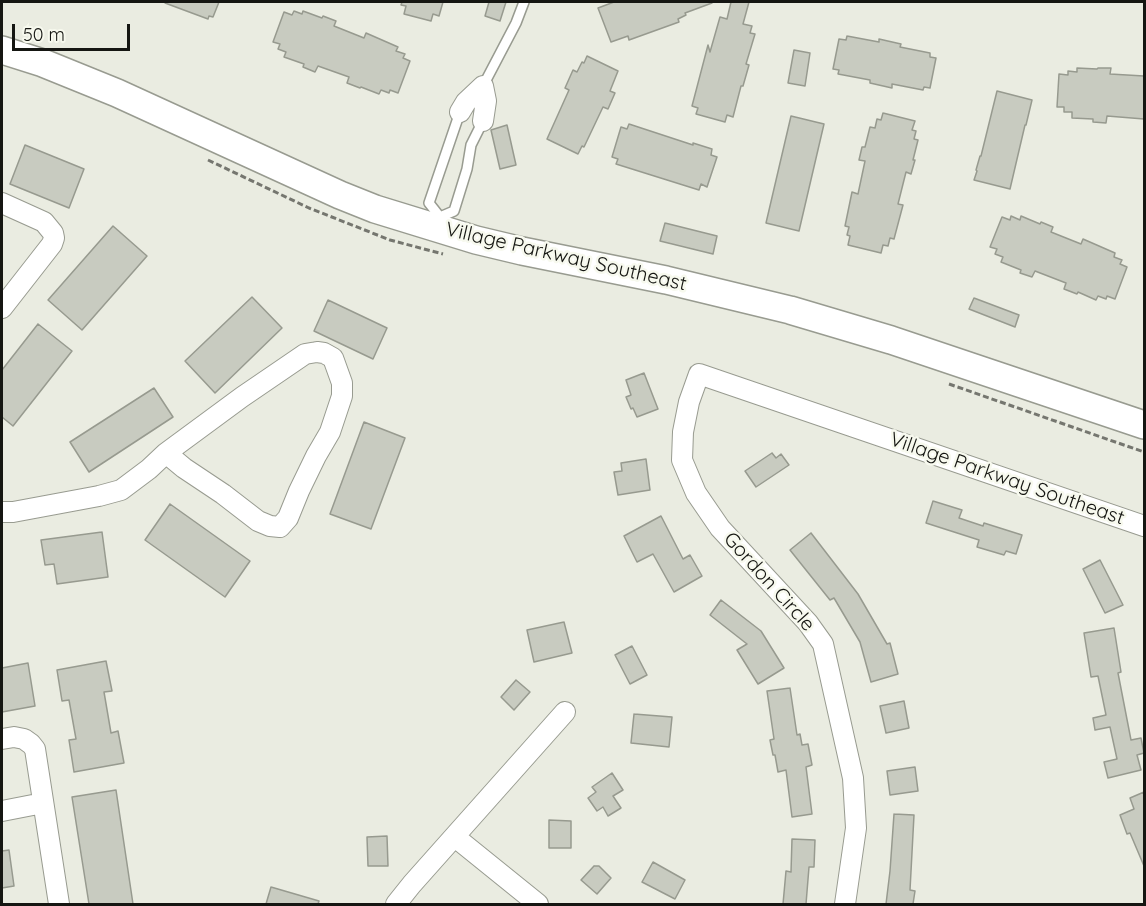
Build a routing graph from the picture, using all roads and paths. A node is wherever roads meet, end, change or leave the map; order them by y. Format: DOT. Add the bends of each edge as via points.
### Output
graph roads {
  1 [pos="524,2"];
  2 [pos="2,50"];
  3 [pos="483,86"];
  4 [pos="472,116"];
  5 [pos="2,203"];
  6 [pos="438,222"];
  7 [pos="2,308"];
  8 [pos="699,374"];
  9 [pos="1144,424"];
  10 [pos="166,453"];
  11 [pos="2,512"];
  12 [pos="1144,526"];
  13 [pos="565,712"];
  14 [pos="2,739"];
  15 [pos="43,803"];
  16 [pos="2,811"];
  17 [pos="455,837"];
  18 [pos="59,904"];
  19 [pos="396,904"];
  20 [pos="538,904"];
  21 [pos="845,904"];
  1 -- 3 [label="lane"];
  2 -- 6 [label="street, Village Parkway Southeast" via="117,93 375,209"];
  3 -- 4 [label="street" via="466,102"];
  4 -- 6 [label="lane" via="467,169 454,211"];
  4 -- 6 [label="lane" via="429,203"];
  5 -- 7 [label="street" via="44,222 54,238"];
  6 -- 9 [label="street, Village Parkway Southeast" via="476,240 790,310"];
  8 -- 12 [label="street, Village Parkway Southeast"];
  8 -- 21 [label="street, Gordon Circle" via="683,432 682,460 696,494 720,528 823,644 854,778 856,828"];
  10 -- 10 [label="street" via="305,354 317,352 333,358 342,396 330,432 288,518 280,526 258,521"];
  10 -- 11 [label="street" via="122,490"];
  13 -- 17 [label="street"];
  14 -- 15 [label="street" via="24,739 35,749"];
  15 -- 16 [label="street"];
  15 -- 18 [label="street"];
  17 -- 19 [label="street"];
  17 -- 20 [label="street"];
}
